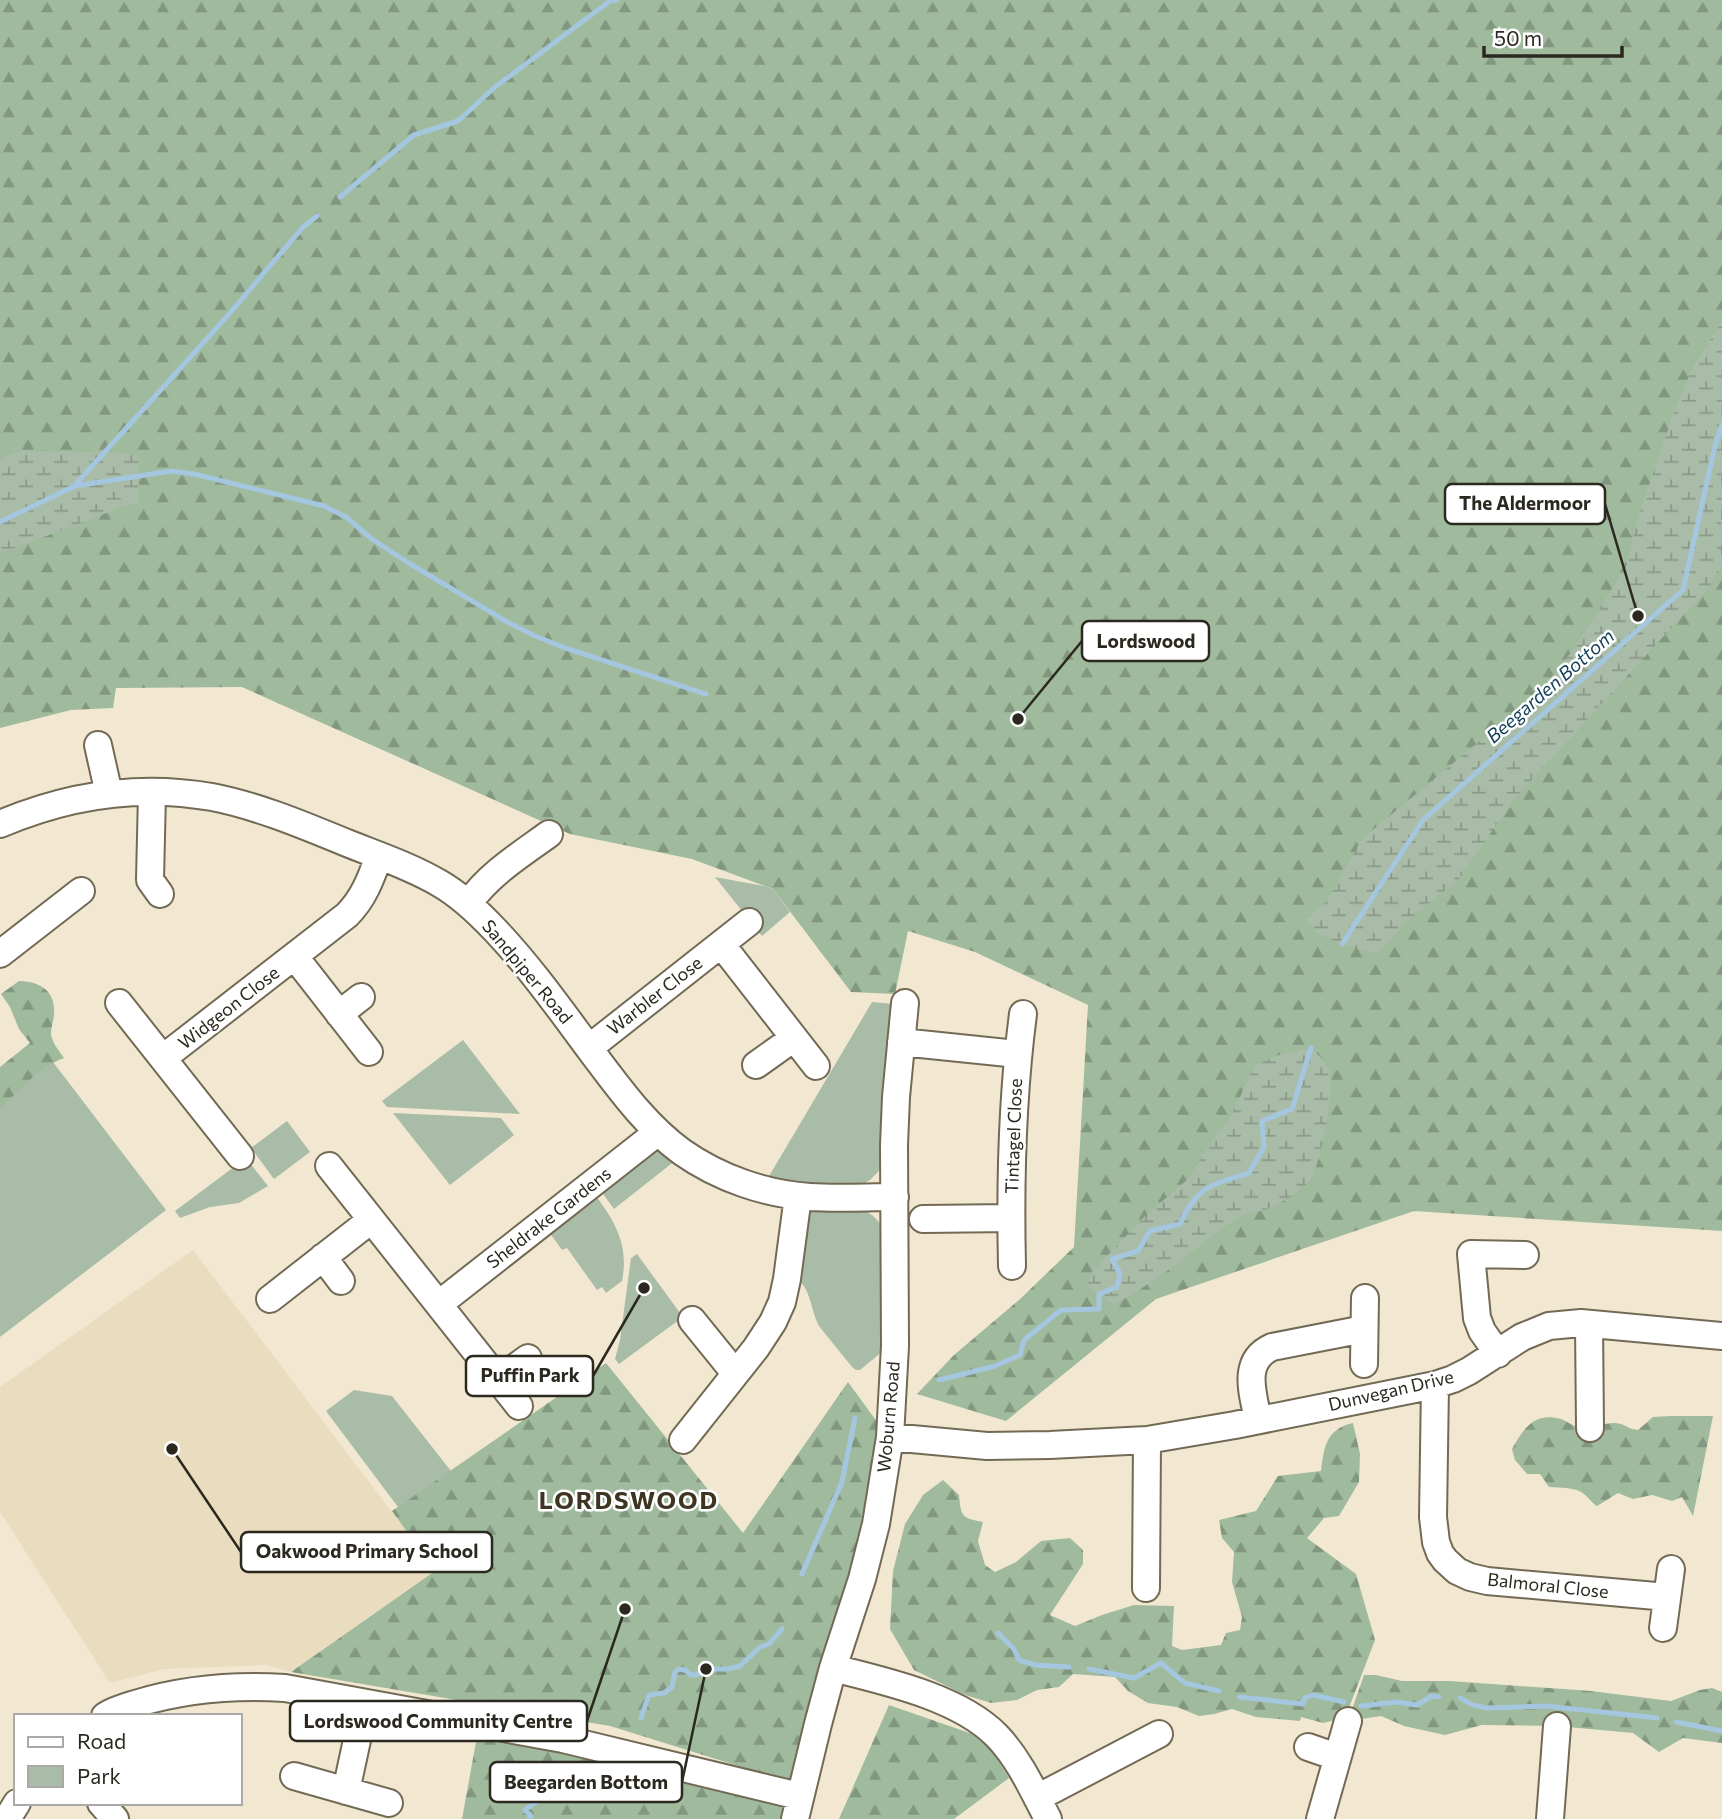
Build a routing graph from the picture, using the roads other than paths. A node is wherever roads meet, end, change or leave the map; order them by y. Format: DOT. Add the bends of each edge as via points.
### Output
graph roads {
  1 [pos="98,745"];
  2 [pos="152,793"];
  3 [pos="109,794"];
  4 [pos="0,824"];
  5 [pos="549,834"];
  6 [pos="379,856"];
  7 [pos="81,891"];
  8 [pos="160,894"];
  9 [pos="468,904"];
  10 [pos="749,922"];
  11 [pos="722,944"];
  12 [pos="0,954"];
  13 [pos="295,957"];
  14 [pos="361,997"];
  15 [pos="119,1003"];
  16 [pos="905,1003"];
  17 [pos="339,1014"];
  18 [pos="1023,1014"];
  19 [pos="794,1038"];
  20 [pos="901,1042"];
  21 [pos="589,1048"];
  22 [pos="369,1052"];
  23 [pos="1018,1054"];
  24 [pos="163,1059"];
  25 [pos="756,1065"];
  26 [pos="816,1066"];
  27 [pos="658,1132"];
  28 [pos="240,1156"];
  29 [pos="329,1166"];
  30 [pos="798,1196"];
  31 [pos="895,1197"];
  32 [pos="1011,1218"];
  33 [pos="923,1219"];
  34 [pos="371,1220"];
  35 [pos="1525,1255"];
  36 [pos="323,1258"];
  37 [pos="1012,1266"];
  38 [pos="341,1281"];
  39 [pos="1365,1298"];
  40 [pos="270,1299"];
  41 [pos="439,1304"];
  42 [pos="692,1320"];
  43 [pos="1589,1324"];
  44 [pos="1364,1329"];
  45 [pos="1722,1336"];
  46 [pos="1498,1354"];
  47 [pos="528,1358"];
  48 [pos="1364,1364"];
  49 [pos="735,1373"];
  50 [pos="498,1380"];
  51 [pos="1435,1385"];
  52 [pos="519,1406"];
  53 [pos="1258,1420"];
  54 [pos="1590,1428"];
  55 [pos="890,1437"];
  56 [pos="683,1440"];
  57 [pos="1147,1440"];
  58 [pos="1671,1569"];
  59 [pos="1146,1588"];
  60 [pos="1667,1597"];
  61 [pos="1663,1629"];
  62 [pos="833,1668"];
  63 [pos="365,1703"];
  64 [pos="108,1714"];
  65 [pos="1348,1721"];
  66 [pos="1557,1726"];
  67 [pos="1159,1734"];
  68 [pos="1308,1747"];
  69 [pos="1337,1756"];
  70 [pos="293,1776"];
  71 [pos="346,1791"];
  72 [pos="389,1803"];
  73 [pos="104,1805"];
  74 [pos="797,1807"];
  75 [pos="1042,1808"];
  76 [pos="115,1819"];
  77 [pos="1320,1819"];
  78 [pos="1550,1819"];
  1 -- 3 [label="street"];
  2 -- 3 [label="street, Sandpiper Road"];
  2 -- 6 [label="street, Sandpiper Road" via="181,793 234,803"];
  2 -- 8 [label="street" via="150,880"];
  3 -- 4 [label="street, Sandpiper Road" via="63,802"];
  5 -- 9 [label="street" via="494,875"];
  6 -- 9 [label="street, Sandpiper Road" via="440,883"];
  6 -- 13 [label="street, Widgeon Close" via="357,906"];
  7 -- 12 [label="street"];
  9 -- 21 [label="street, Sandpiper Road" via="529,969"];
  10 -- 11 [label="street, Warbler Close"];
  11 -- 19 [label="street"];
  11 -- 21 [label="street, Warbler Close"];
  13 -- 17 [label="street, Widgeon Close"];
  13 -- 24 [label="street, Widgeon Close"];
  14 -- 17 [label="street"];
  15 -- 24 [label="street, Widgeon Close"];
  16 -- 20 [label="street, Woburn Road"];
  17 -- 22 [label="street, Widgeon Close"];
  18 -- 23 [label="street, Tintagel Close"];
  19 -- 25 [label="street"];
  19 -- 26 [label="street"];
  20 -- 23 [label="street, Tintagel Close"];
  20 -- 31 [label="street, Woburn Road"];
  21 -- 27 [label="street, Sandpiper Road"];
  23 -- 32 [label="street, Tintagel Close"];
  24 -- 28 [label="street, Widgeon Close"];
  27 -- 30 [label="street, Sandpiper Road" via="683,1153 733,1179"];
  27 -- 41 [label="street, Sheldrake Gardens"];
  29 -- 34 [label="street"];
  30 -- 31 [label="street, Sandpiper Road"];
  30 -- 49 [label="street" via="782,1302 768,1331"];
  31 -- 55 [label="street, Woburn Road"];
  32 -- 33 [label="street, Tintagel Close"];
  32 -- 37 [label="street, Tintagel Close"];
  34 -- 36 [label="street"];
  34 -- 41 [label="street"];
  35 -- 46 [label="street" via="1472,1254 1477,1318"];
  36 -- 38 [label="street"];
  36 -- 40 [label="street"];
  39 -- 44 [label="street, Dunvegan Drive"];
  41 -- 50 [label="street"];
  42 -- 49 [label="street"];
  43 -- 45 [label="street, Dunvegan Drive"];
  43 -- 46 [label="street, Dunvegan Drive" via="1565,1323 1536,1330"];
  43 -- 54 [label="street"];
  44 -- 48 [label="street, Dunvegan Drive"];
  44 -- 53 [label="street" via="1263,1351 1251,1376"];
  46 -- 51 [label="street, Dunvegan Drive"];
  47 -- 50 [label="street"];
  49 -- 56 [label="street"];
  50 -- 52 [label="street"];
  51 -- 53 [label="street, Dunvegan Drive"];
  51 -- 60 [label="street, Balmoral Close" via="1434,1530 1448,1563 1487,1581"];
  53 -- 57 [label="street, Dunvegan Drive"];
  55 -- 57 [label="street, Dunvegan Drive" via="987,1446"];
  55 -- 62 [label="street, Woburn Road" via="877,1524"];
  57 -- 59 [label="street"];
  58 -- 60 [label="street"];
  60 -- 61 [label="street"];
  62 -- 74 [label="street, Woburn Road"];
  62 -- 75 [label="street" via="887,1681 974,1718 1014,1758"];
  63 -- 64 [label="street" via="253,1686 180,1693"];
  63 -- 71 [label="street"];
  63 -- 74 [label="street" via="563,1739"];
  65 -- 69 [label="street"];
  66 -- 78 [label="street"];
  67 -- 75 [label="street"];
  68 -- 69 [label="street"];
  69 -- 77 [label="street"];
  70 -- 71 [label="street"];
  71 -- 72 [label="street"];
  73 -- 76 [label="street"];
}
